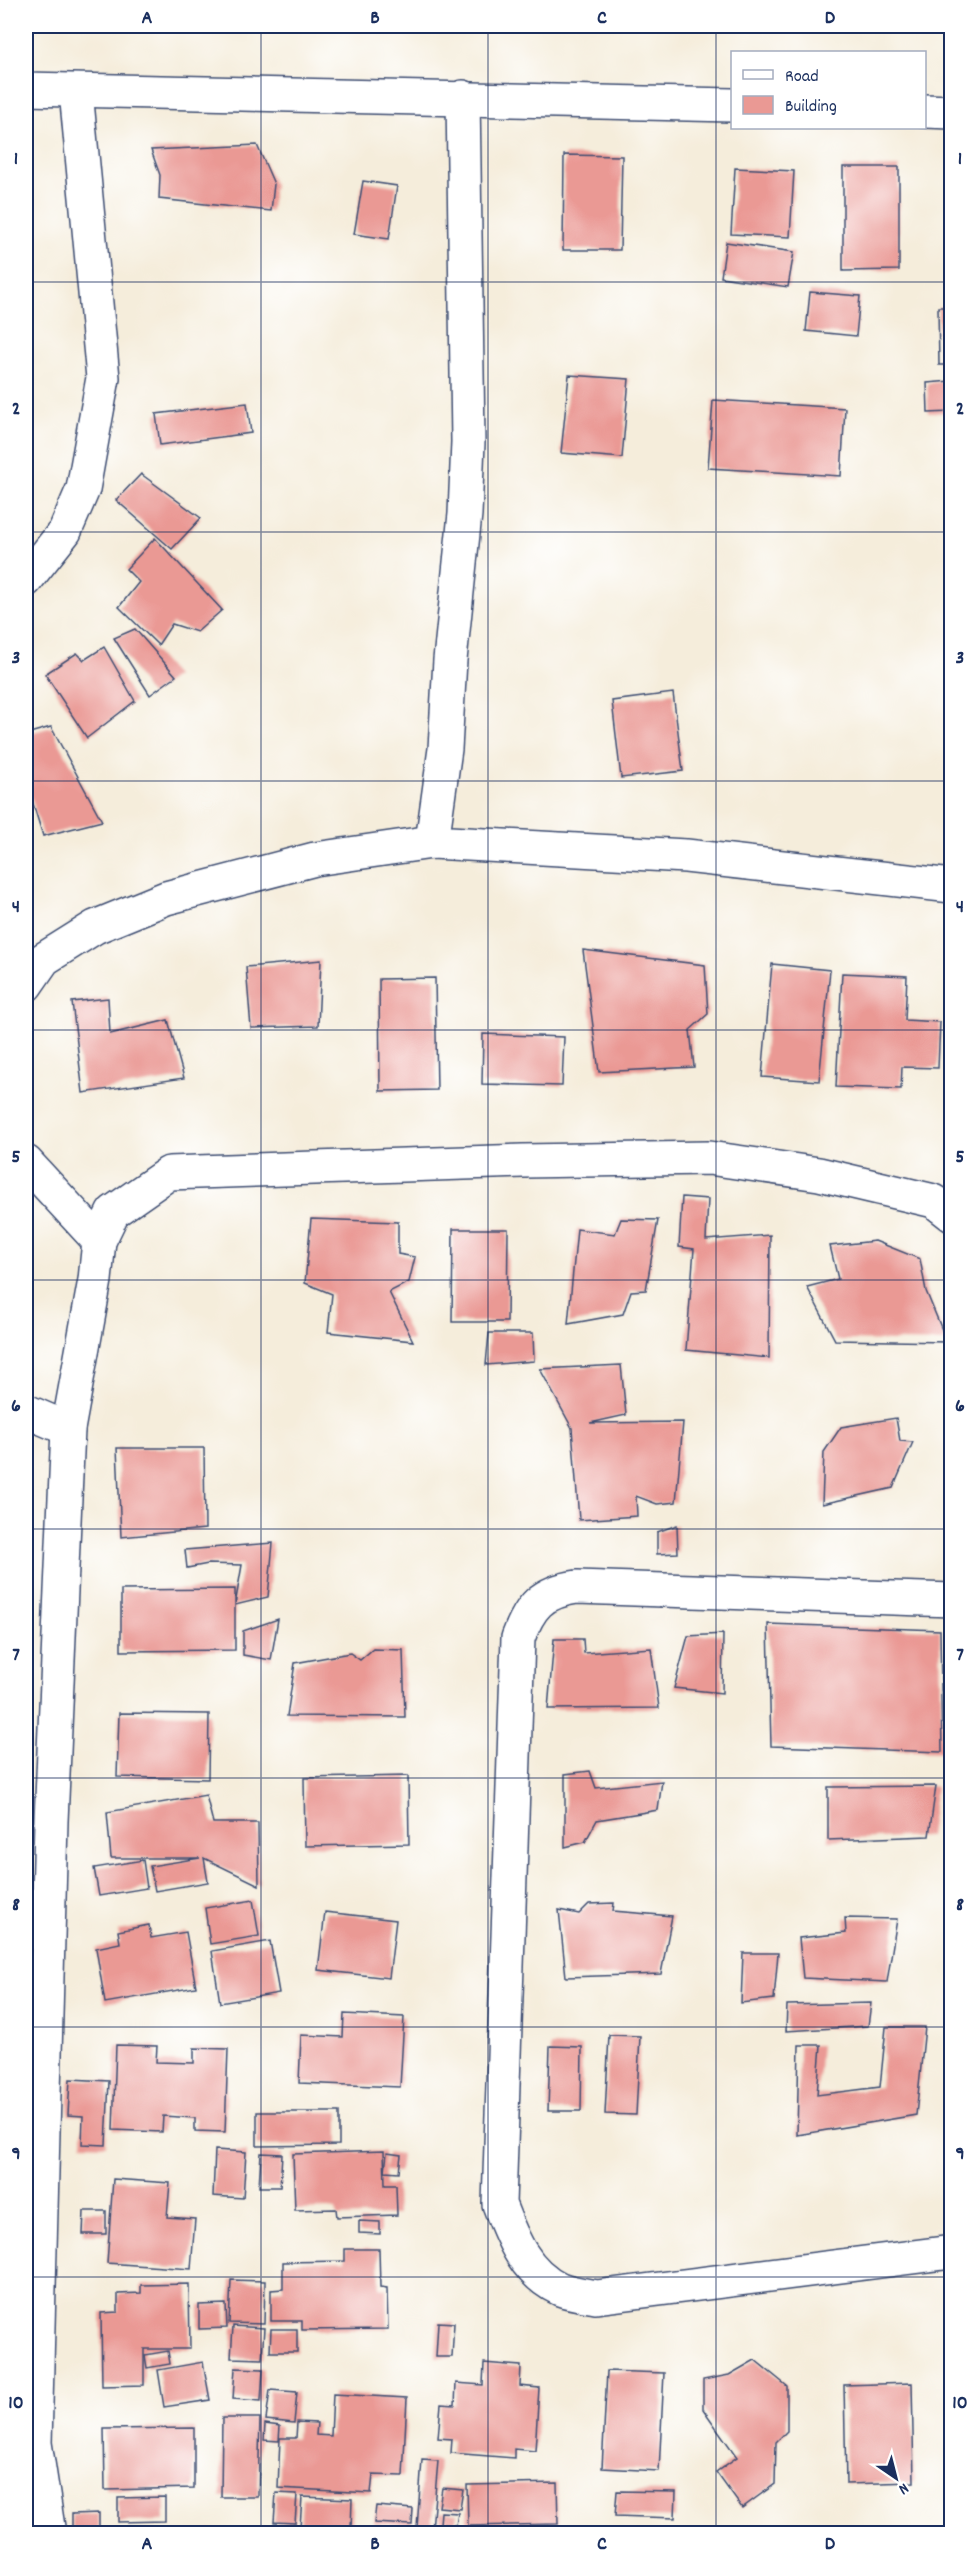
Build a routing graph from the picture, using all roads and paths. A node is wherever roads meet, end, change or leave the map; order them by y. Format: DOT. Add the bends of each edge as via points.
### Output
graph roads {
  1 [pos="26,89"];
  2 [pos="76,91"];
  3 [pos="463,97"];
  4 [pos="731,105"];
  5 [pos="926,111"];
  6 [pos="951,112"];
  7 [pos="26,580"];
  8 [pos="432,843"];
  9 [pos="951,886"];
  10 [pos="26,985"];
  11 [pos="26,1162"];
  12 [pos="951,1215"];
  13 [pos="99,1240"];
  14 [pos="26,1411"];
  15 [pos="68,1429"];
  16 [pos="951,1600"];
  17 [pos="38,1827"];
  18 [pos="951,2252"];
  19 [pos="30,2443"];
  20 [pos="49,2534"];
  1 -- 2 [label="street"];
  2 -- 3 [label="street"];
  2 -- 7 [label="street" via="103,378 83,489 65,531"];
  3 -- 4 [label="street"];
  3 -- 8 [label="street" via="468,442 445,749"];
  5 -- 6 [label="street"];
  8 -- 9 [label="street" via="686,856"];
  8 -- 10 [label="street" via="315,859 166,898 95,927 44,959"];
  11 -- 13 [label="street"];
  12 -- 13 [label="street" via="934,1201 888,1190 819,1174 709,1158 523,1161 169,1173 113,1212"];
  13 -- 15 [label="street"];
  14 -- 15 [label="street"];
  15 -- 17 [label="street"];
  16 -- 18 [label="street" via="577,1587 545,1596 528,1612 518,1638 499,2204 514,2246 535,2271 560,2289 596,2297"];
  17 -- 19 [label="street"];
  19 -- 20 [label="street"];
}
